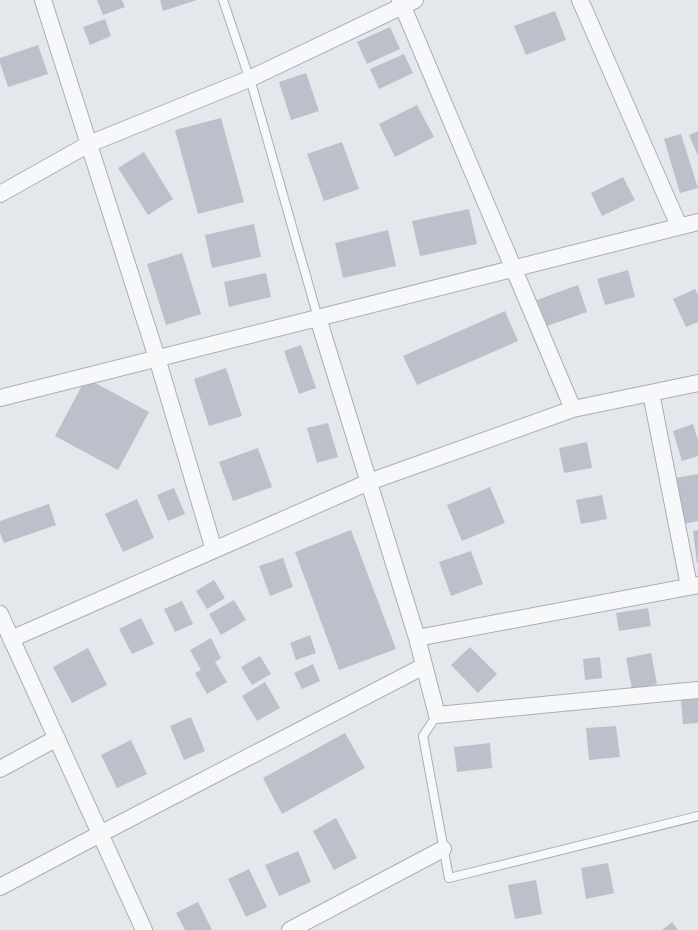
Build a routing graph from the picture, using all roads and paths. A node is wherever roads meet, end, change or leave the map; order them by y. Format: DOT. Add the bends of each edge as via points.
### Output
graph roads {
  1 [pos="43,0"];
  2 [pos="223,0"];
  3 [pos="580,0"];
  4 [pos="406,2"];
  5 [pos="250,79"];
  6 [pos="89,144"];
  7 [pos="0,194"];
  8 [pos="698,222"];
  9 [pos="679,226"];
  10 [pos="514,268"];
  11 [pos="318,318"];
  12 [pos="157,358"];
  13 [pos="698,383"];
  14 [pos="651,393"];
  15 [pos="0,398"];
  16 [pos="573,409"];
  17 [pos="369,482"];
  18 [pos="214,550"];
  19 [pos="693,585"];
  20 [pos="0,614"];
  21 [pos="417,638"];
  22 [pos="11,639"];
  23 [pos="424,666"];
  24 [pos="698,690"];
  25 [pos="437,715"];
  26 [pos="57,738"];
  27 [pos="0,769"];
  28 [pos="698,816"];
  29 [pos="100,834"];
  30 [pos="443,849"];
  31 [pos="0,887"];
  32 [pos="144,930"];
  33 [pos="290,930"];
  1 -- 6 [label="street"];
  2 -- 5 [label="lane"];
  3 -- 9 [label="street"];
  4 -- 5 [label="street"];
  4 -- 10 [label="street"];
  5 -- 6 [label="street"];
  5 -- 11 [label="lane"];
  6 -- 7 [label="street"];
  6 -- 12 [label="street"];
  8 -- 9 [label="street"];
  9 -- 10 [label="street"];
  10 -- 11 [label="street"];
  10 -- 16 [label="street"];
  11 -- 12 [label="street"];
  11 -- 17 [label="street"];
  12 -- 15 [label="street"];
  12 -- 18 [label="street"];
  13 -- 14 [label="street"];
  14 -- 16 [label="street"];
  14 -- 19 [label="street"];
  16 -- 17 [label="street"];
  17 -- 18 [label="street"];
  17 -- 21 [label="street"];
  18 -- 22 [label="street"];
  19 -- 21 [label="street"];
  20 -- 22 [label="street"];
  21 -- 23 [label="street"];
  22 -- 26 [label="street"];
  23 -- 25 [label="street"];
  23 -- 29 [label="street"];
  24 -- 25 [label="street"];
  25 -- 30 [label="lane" via="423,736"];
  26 -- 27 [label="street"];
  26 -- 29 [label="street"];
  28 -- 30 [label="lane" via="449,878"];
  29 -- 31 [label="street"];
  29 -- 32 [label="street"];
  30 -- 33 [label="street"];
}
